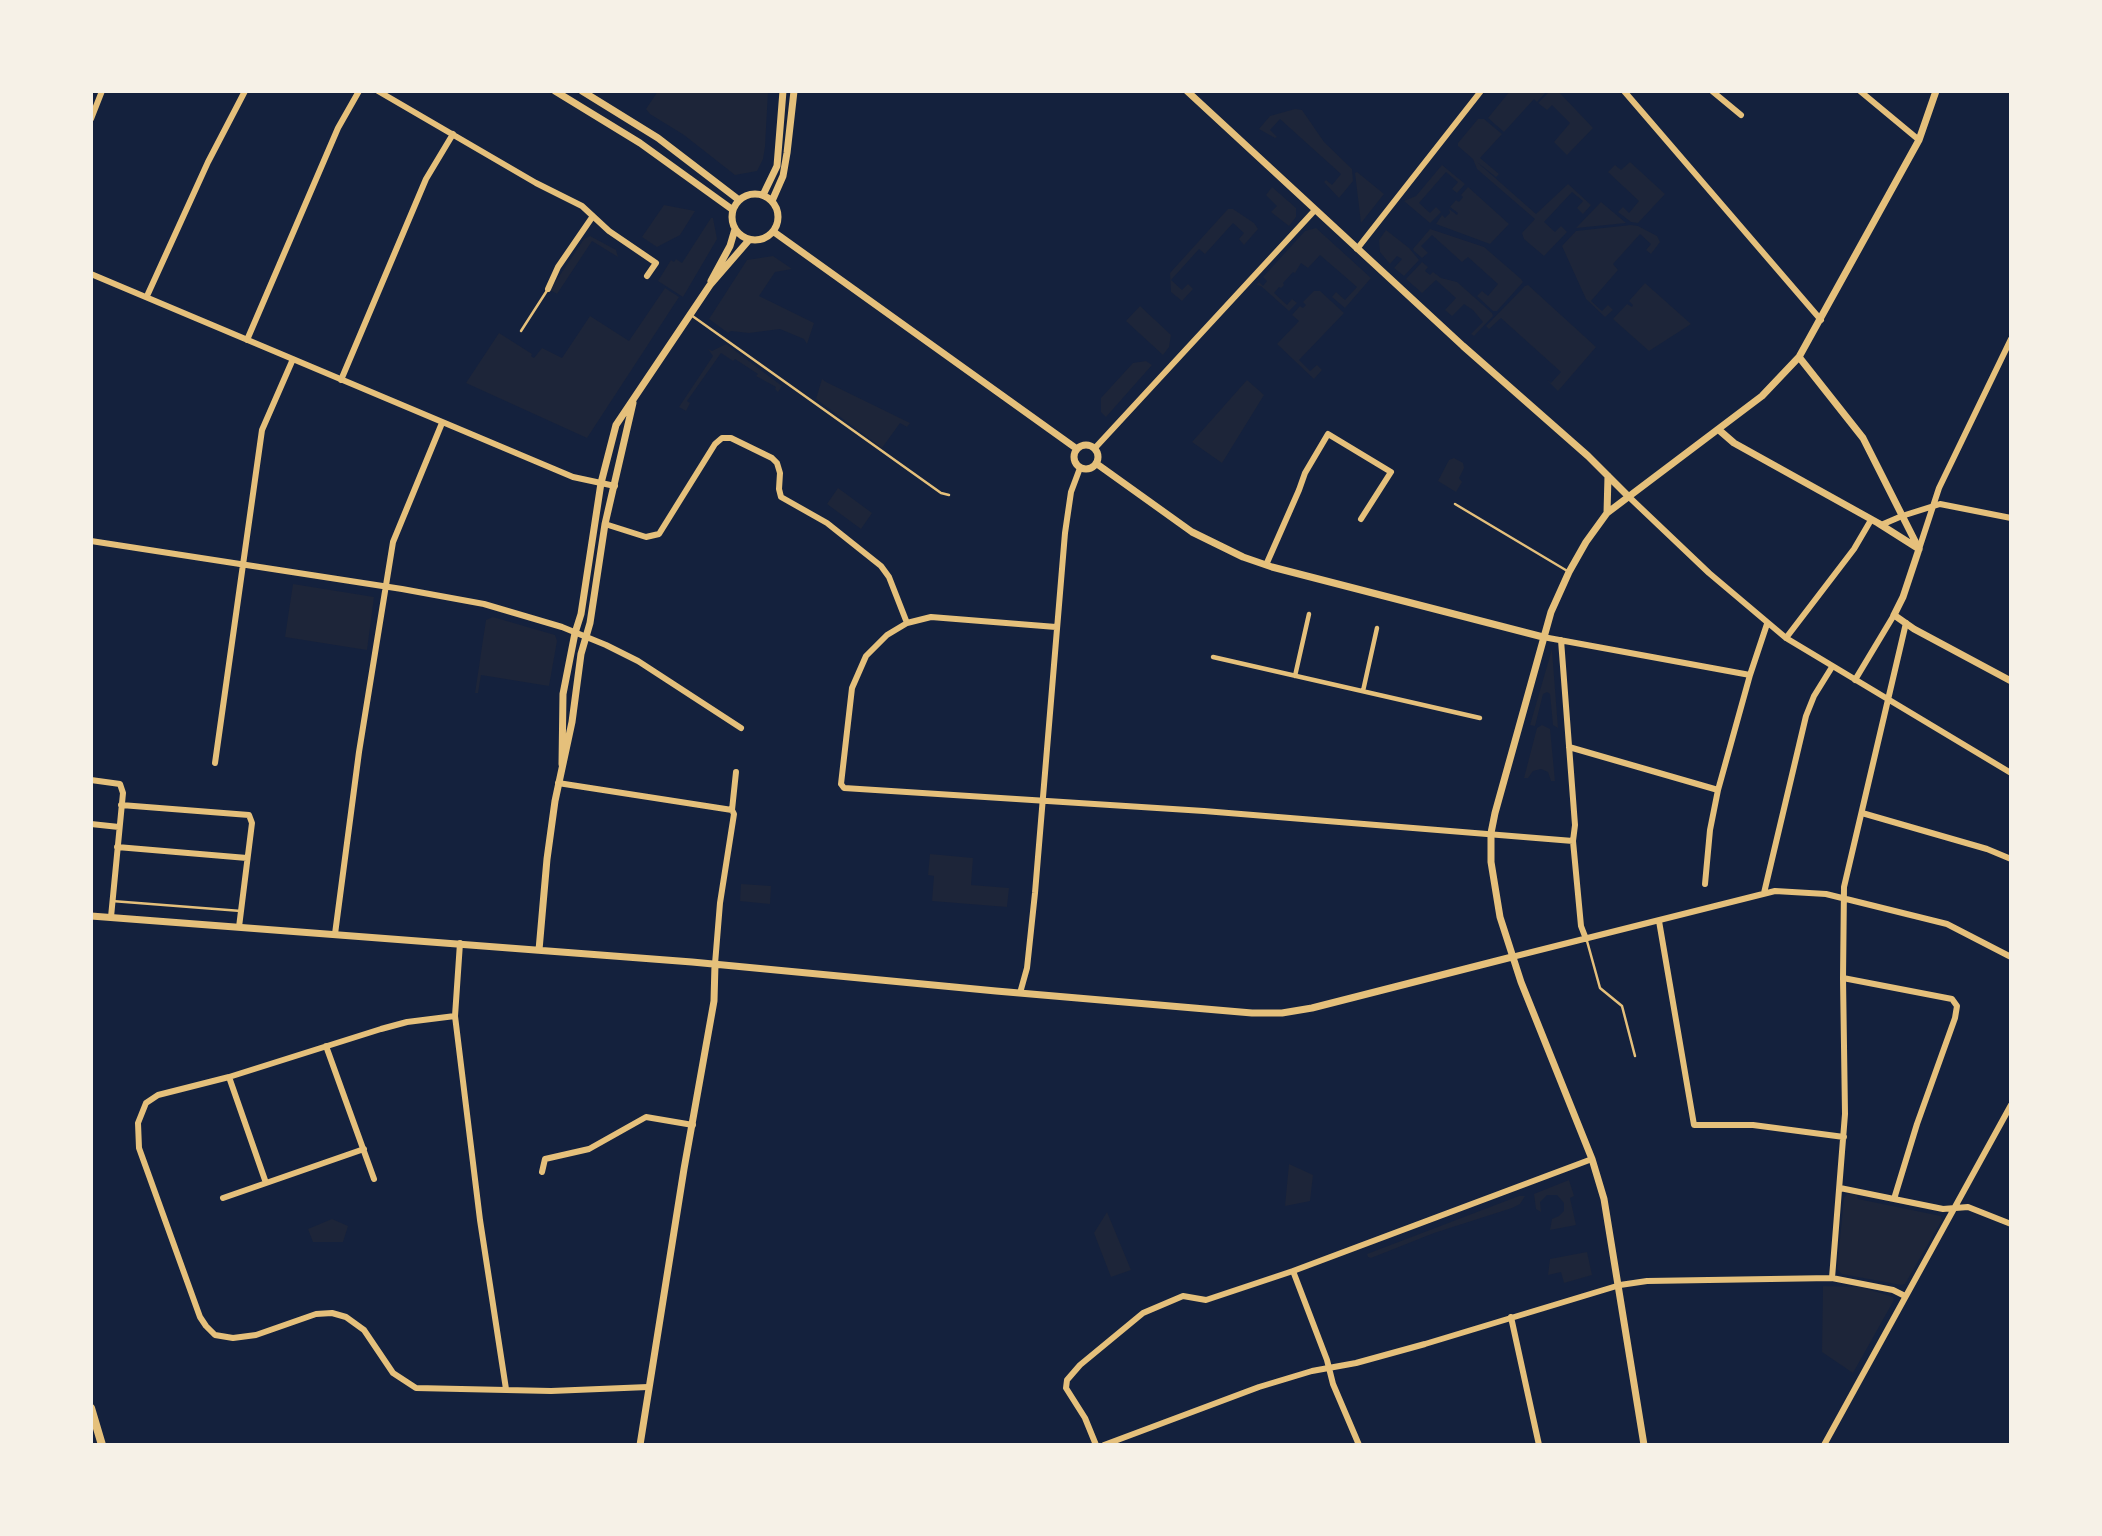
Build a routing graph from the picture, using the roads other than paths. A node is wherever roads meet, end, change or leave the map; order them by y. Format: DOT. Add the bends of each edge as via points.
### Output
graph roads {
  1 [pos="102,91"];
  2 [pos="245,91"];
  3 [pos="359,91"];
  4 [pos="378,91"];
  5 [pos="555,91"];
  6 [pos="582,91"];
  7 [pos="783,91"];
  8 [pos="794,91"];
  9 [pos="1188,91"];
  10 [pos="1481,91"];
  11 [pos="1625,91"];
  12 [pos="1712,91"];
  13 [pos="1860,91"];
  14 [pos="1936,91"];
  15 [pos="1741,116"];
  16 [pos="91,120"];
  17 [pos="453,134"];
  18 [pos="1919,140"];
  19 [pos="763,195"];
  20 [pos="739,200"];
  21 [pos="772,201"];
  22 [pos="733,210"];
  23 [pos="1315,210"];
  24 [pos="593,216"];
  25 [pos="735,228"];
  26 [pos="774,232"];
  27 [pos="749,240"];
  28 [pos="1357,249"];
  29 [pos="91,274"];
  30 [pos="647,276"];
  31 [pos="710,285"];
  32 [pos="548,289"];
  33 [pos="147,296"];
  34 [pos="691,315"];
  35 [pos="1821,320"];
  36 [pos="521,331"];
  37 [pos="2011,339"];
  38 [pos="247,340"];
  39 [pos="1799,357"];
  40 [pos="293,359"];
  41 [pos="341,380"];
  42 [pos="634,399"];
  43 [pos="442,423"];
  44 [pos="1719,429"];
  45 [pos="1077,449"];
  46 [pos="1095,449"];
  47 [pos="1097,464"];
  48 [pos="1080,468"];
  49 [pos="1608,476"];
  50 [pos="601,483"];
  51 [pos="615,486"];
  52 [pos="949,495"];
  53 [pos="1628,496"];
  54 [pos="1455,504"];
  55 [pos="1932,506"];
  56 [pos="1607,513"];
  57 [pos="1902,516"];
  58 [pos="2011,518"];
  59 [pos="1362,519"];
  60 [pos="1871,520"];
  61 [pos="606,524"];
  62 [pos="1881,525"];
  63 [pos="91,541"];
  64 [pos="1919,549"];
  65 [pos="244,565"];
  66 [pos="1266,565"];
  67 [pos="1569,572"];
  68 [pos="386,587"];
  69 [pos="1309,614"];
  70 [pos="1894,615"];
  71 [pos="907,623"];
  72 [pos="1906,623"];
  73 [pos="1767,624"];
  74 [pos="1056,627"];
  75 [pos="1377,628"];
  76 [pos="575,633"];
  77 [pos="1543,637"];
  78 [pos="587,638"];
  79 [pos="1786,638"];
  80 [pos="1560,640"];
  81 [pos="1213,657"];
  82 [pos="1832,667"];
  83 [pos="1750,675"];
  84 [pos="1295,676"];
  85 [pos="1855,680"];
  86 [pos="2011,681"];
  87 [pos="1363,691"];
  88 [pos="1888,700"];
  89 [pos="1480,718"];
  90 [pos="741,729"];
  91 [pos="1569,747"];
  92 [pos="215,763"];
  93 [pos="562,764"];
  94 [pos="736,772"];
  95 [pos="2011,773"];
  96 [pos="91,780"];
  97 [pos="558,783"];
  98 [pos="1718,790"];
  99 [pos="1043,801"];
  100 [pos="121,805"];
  101 [pos="732,810"];
  102 [pos="1862,813"];
  103 [pos="91,824"];
  104 [pos="119,827"];
  105 [pos="1491,833"];
  106 [pos="1573,841"];
  107 [pos="117,847"];
  108 [pos="247,858"];
  109 [pos="2011,859"];
  110 [pos="1705,884"];
  111 [pos="1765,893"];
  112 [pos="1844,897"];
  113 [pos="112,901"];
  114 [pos="241,911"];
  115 [pos="91,916"];
  116 [pos="111,917"];
  117 [pos="1659,921"];
  118 [pos="239,927"];
  119 [pos="335,934"];
  120 [pos="1586,939"];
  121 [pos="460,943"];
  122 [pos="539,950"];
  123 [pos="1512,957"];
  124 [pos="2011,957"];
  125 [pos="715,964"];
  126 [pos="1843,978"];
  127 [pos="1020,993"];
  128 [pos="455,1016"];
  129 [pos="326,1046"];
  130 [pos="1635,1056"];
  131 [pos="229,1077"];
  132 [pos="2011,1105"];
  133 [pos="693,1125"];
  134 [pos="1844,1137"];
  135 [pos="364,1149"];
  136 [pos="1592,1159"];
  137 [pos="542,1171"];
  138 [pos="374,1179"];
  139 [pos="265,1183"];
  140 [pos="1840,1188"];
  141 [pos="223,1198"];
  142 [pos="1894,1199"];
  143 [pos="1955,1207"];
  144 [pos="2011,1224"];
  145 [pos="1293,1271"];
  146 [pos="1832,1278"];
  147 [pos="1620,1285"];
  148 [pos="1905,1296"];
  149 [pos="1511,1317"];
  150 [pos="1328,1368"];
  151 [pos="648,1387"];
  152 [pos="506,1389"];
  153 [pos="91,1408"];
  154 [pos="102,1445"];
  155 [pos="640,1445"];
  156 [pos="1097,1445"];
  157 [pos="1104,1445"];
  158 [pos="1360,1445"];
  159 [pos="1539,1445"];
  160 [pos="1644,1445"];
  161 [pos="1824,1445"];
  1 -- 16 [label="street"];
  2 -- 33 [label="street"];
  3 -- 38 [label="street" via="338,128"];
  4 -- 17 [label="street"];
  5 -- 22 [label="street" via="640,143"];
  6 -- 20 [label="street" via="658,138"];
  7 -- 19 [label="street" via="778,166"];
  8 -- 21 [label="street" via="785,165"];
  9 -- 23 [label="street"];
  10 -- 28 [label="street"];
  11 -- 35 [label="street"];
  12 -- 15 [label="street"];
  13 -- 18 [label="street"];
  14 -- 18 [label="street"];
  17 -- 24 [label="street"];
  17 -- 41 [label="street" via="422,187"];
  18 -- 35 [label="street"];
  19 -- 20 [label="street" via="750,194"];
  19 -- 21 [label="street"];
  20 -- 22 [label="street"];
  21 -- 26 [label="street" via="779,219"];
  22 -- 25 [label="street"];
  23 -- 28 [label="street"];
  23 -- 46 [label="street"];
  24 -- 30 [label="street" via="656,263"];
  24 -- 32 [label="street"];
  25 -- 27 [label="street"];
  25 -- 31 [label="street"];
  26 -- 27 [label="street"];
  26 -- 45 [label="street"];
  27 -- 31 [label="street"];
  28 -- 49 [label="street"];
  29 -- 33 [label="street"];
  31 -- 34 [label="street"];
  32 -- 36 [label="lane"];
  33 -- 38 [label="street"];
  34 -- 42 [label="street"];
  34 -- 52 [label="lane"];
  35 -- 39 [label="street"];
  37 -- 55 [label="street"];
  38 -- 40 [label="street"];
  39 -- 44 [label="street" via="1762,396"];
  39 -- 57 [label="street" via="1860,433"];
  40 -- 41 [label="street"];
  40 -- 65 [label="street" via="262,430"];
  41 -- 43 [label="street"];
  42 -- 50 [label="street" via="616,425"];
  42 -- 51 [label="street"];
  43 -- 50 [label="street" via="573,477"];
  43 -- 68 [label="street" via="398,525"];
  44 -- 53 [label="street"];
  44 -- 60 [label="street" via="1734,443"];
  45 -- 46 [label="street" via="1086,445"];
  45 -- 48 [label="street" via="1074,459"];
  46 -- 47 [label="street"];
  47 -- 48 [label="street"];
  47 -- 66 [label="street" via="1192,532"];
  48 -- 74 [label="street" via="1071,492"];
  49 -- 53 [label="street"];
  49 -- 56 [label="street"];
  50 -- 51 [label="street"];
  50 -- 76 [label="street"];
  51 -- 61 [label="street"];
  53 -- 56 [label="street"];
  53 -- 73 [label="street"];
  54 -- 67 [label="lane"];
  55 -- 57 [label="street"];
  55 -- 58 [label="street"];
  55 -- 64 [label="street"];
  56 -- 67 [label="street"];
  57 -- 62 [label="street"];
  57 -- 64 [label="street"];
  59 -- 66 [label="street" via="1391,472 1328,434 1305,472"];
  60 -- 62 [label="street"];
  60 -- 79 [label="street"];
  61 -- 71 [label="street" via="646,537 659,534 715,444 731,438 772,458 780,473 781,497 827,523 881,566"];
  61 -- 78 [label="street"];
  62 -- 64 [label="street"];
  63 -- 65 [label="street"];
  64 -- 70 [label="street"];
  65 -- 68 [label="street"];
  65 -- 92 [label="street"];
  66 -- 77 [label="street"];
  67 -- 77 [label="street"];
  68 -- 76 [label="street" via="475,602"];
  68 -- 119 [label="street"];
  69 -- 84 [label="street"];
  70 -- 72 [label="street"];
  70 -- 85 [label="street"];
  71 -- 74 [label="street" via="931,617"];
  71 -- 99 [label="street" via="878,642 856,677 841,779 845,788"];
  72 -- 86 [label="street"];
  72 -- 88 [label="street"];
  73 -- 79 [label="street"];
  73 -- 83 [label="street"];
  74 -- 99 [label="street"];
  75 -- 87 [label="street"];
  76 -- 78 [label="street"];
  76 -- 93 [label="street" via="561,706"];
  77 -- 80 [label="street"];
  77 -- 105 [label="street"];
  78 -- 90 [label="street" via="638,660"];
  78 -- 93 [label="street"];
  79 -- 82 [label="street"];
  80 -- 83 [label="street"];
  80 -- 91 [label="street"];
  81 -- 84 [label="street"];
  82 -- 85 [label="street"];
  82 -- 111 [label="street" via="1806,716"];
  83 -- 98 [label="street"];
  84 -- 87 [label="street"];
  85 -- 88 [label="street"];
  87 -- 89 [label="street"];
  88 -- 95 [label="street"];
  88 -- 102 [label="street"];
  91 -- 98 [label="street"];
  91 -- 106 [label="street"];
  93 -- 97 [label="street"];
  94 -- 101 [label="street"];
  96 -- 100 [label="street" via="120,784"];
  97 -- 101 [label="street"];
  97 -- 122 [label="street"];
  98 -- 110 [label="street"];
  99 -- 105 [label="street"];
  99 -- 127 [label="street" via="1027,968"];
  100 -- 104 [label="street"];
  100 -- 108 [label="street" via="249,816"];
  101 -- 125 [label="street"];
  102 -- 109 [label="street"];
  102 -- 112 [label="street"];
  103 -- 104 [label="street"];
  104 -- 107 [label="street"];
  105 -- 106 [label="street"];
  105 -- 123 [label="street" via="1493,884"];
  106 -- 120 [label="street"];
  107 -- 108 [label="street"];
  107 -- 113 [label="street"];
  108 -- 114 [label="street"];
  111 -- 112 [label="street"];
  111 -- 117 [label="street"];
  112 -- 124 [label="street" via="1947,924"];
  112 -- 126 [label="street"];
  113 -- 114 [label="lane"];
  113 -- 116 [label="street"];
  114 -- 118 [label="street"];
  115 -- 116 [label="street"];
  116 -- 118 [label="street"];
  117 -- 120 [label="street"];
  117 -- 134 [label="street" via="1694,1125 1764,1126"];
  118 -- 119 [label="street"];
  119 -- 121 [label="street"];
  120 -- 123 [label="street"];
  120 -- 130 [label="lane" via="1600,988 1622,1006"];
  121 -- 122 [label="street"];
  121 -- 128 [label="street"];
  122 -- 125 [label="street"];
  123 -- 127 [label="street" via="1282,1013"];
  123 -- 136 [label="street"];
  125 -- 127 [label="street"];
  125 -- 133 [label="street" via="714,1001"];
  126 -- 134 [label="street"];
  126 -- 142 [label="street" via="1952,999 1957,1006"];
  128 -- 129 [label="street" via="407,1021"];
  128 -- 152 [label="street"];
  129 -- 131 [label="street"];
  129 -- 135 [label="street"];
  131 -- 139 [label="street"];
  131 -- 152 [label="street" via="158,1096 144,1107 137,1130 139,1148 195,1305 211,1331 240,1338 316,1314 338,1314 358,1324 388,1368 409,1385"];
  132 -- 143 [label="street"];
  133 -- 137 [label="street" via="646,1117 589,1149 545,1159"];
  133 -- 151 [label="street"];
  134 -- 140 [label="street"];
  135 -- 138 [label="street"];
  135 -- 139 [label="street"];
  136 -- 145 [label="street"];
  136 -- 147 [label="street"];
  139 -- 141 [label="street"];
  140 -- 142 [label="street"];
  140 -- 146 [label="street"];
  142 -- 143 [label="street" via="1942,1209"];
  143 -- 144 [label="street" via="1968,1207"];
  143 -- 148 [label="street"];
  145 -- 150 [label="street"];
  145 -- 156 [label="street" via="1206,1300 1183,1296 1154,1307 1080,1365 1069,1375 1066,1386"];
  146 -- 147 [label="street"];
  146 -- 148 [label="street"];
  147 -- 149 [label="street"];
  147 -- 160 [label="street"];
  148 -- 161 [label="street"];
  149 -- 150 [label="street"];
  149 -- 159 [label="street"];
  150 -- 157 [label="street" via="1259,1387"];
  150 -- 158 [label="street"];
  151 -- 152 [label="street"];
  151 -- 155 [label="street"];
  153 -- 154 [label="main road"];
}
